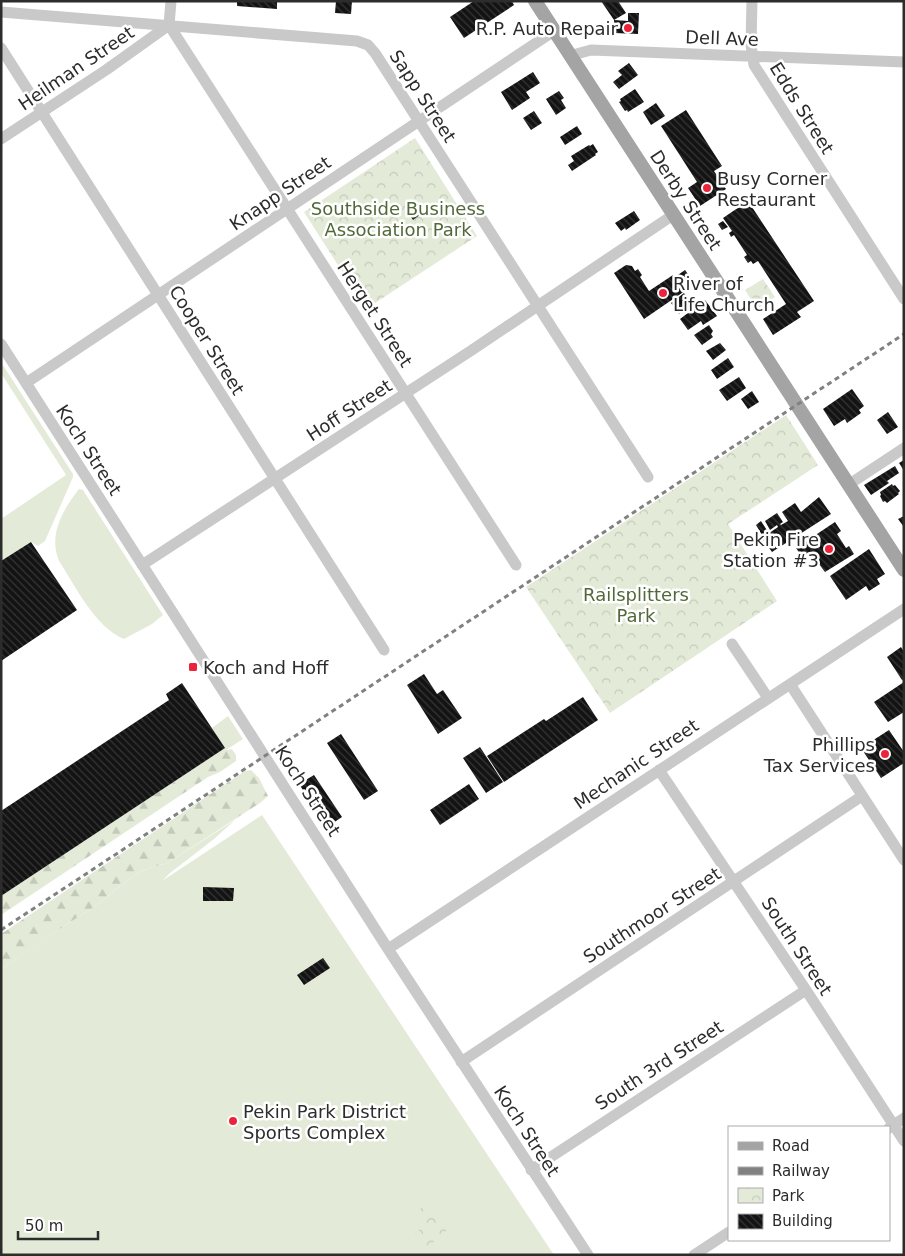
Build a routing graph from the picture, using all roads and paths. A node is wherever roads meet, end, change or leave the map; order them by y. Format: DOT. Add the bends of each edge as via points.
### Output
graph roads {
  1 [pos="171,1"];
  2 [pos="535,1"];
  3 [pos="752,1"];
  4 [pos="1,12"];
  5 [pos="170,25"];
  6 [pos="554,32"];
  7 [pos="1,48"];
  8 [pos="570,56"];
  9 [pos="752,57"];
  10 [pos="904,62"];
  11 [pos="41,112"];
  12 [pos="418,121"];
  13 [pos="1,139"];
  14 [pos="287,209"];
  15 [pos="673,215"];
  16 [pos="159,295"];
  17 [pos="904,299"];
  18 [pos="538,306"];
  19 [pos="1,344"];
  20 [pos="26,383"];
  21 [pos="405,394"];
  22 [pos="904,448"];
  23 [pos="648,477"];
  24 [pos="274,479"];
  25 [pos="848,485"];
  26 [pos="516,565"];
  27 [pos="142,566"];
  28 [pos="904,570"];
  29 [pos="904,609"];
  30 [pos="732,644"];
  31 [pos="384,650"];
  32 [pos="790,684"];
  33 [pos="768,698"];
  34 [pos="659,770"];
  35 [pos="862,796"];
  36 [pos="904,860"];
  37 [pos="734,882"];
  38 [pos="388,949"];
  39 [pos="806,990"];
  40 [pos="461,1062"];
  41 [pos="904,1118"];
  42 [pos="891,1126"];
  43 [pos="904,1141"];
  44 [pos="531,1170"];
  45 [pos="728,1233"];
  46 [pos="588,1255"];
  47 [pos="694,1255"];
  1 -- 5 [label="street"];
  2 -- 6 [label="main road, Derby Street"];
  3 -- 9 [label="street, Edds Street"];
  4 -- 5 [label="street, Sapp Street"];
  5 -- 11 [label="street, Heilman Street"];
  5 -- 12 [label="street, Sapp Street" via="357,41 368,45"];
  5 -- 14 [label="street, Herget Street"];
  6 -- 8 [label="main road, Derby Street"];
  6 -- 12 [label="street, Knapp Street"];
  7 -- 11 [label="street, Cooper Street"];
  8 -- 9 [label="street, Dell Ave" via="591,50"];
  8 -- 15 [label="main road, Derby Street"];
  9 -- 10 [label="street, Dell Ave"];
  9 -- 17 [label="street, Edds Street" via="768,89"];
  11 -- 13 [label="street, Heilman Street"];
  11 -- 16 [label="street, Cooper Street"];
  12 -- 14 [label="street, Knapp Street"];
  12 -- 18 [label="street, Sapp Street"];
  14 -- 16 [label="street, Knapp Street"];
  14 -- 21 [label="street, Herget Street"];
  15 -- 18 [label="street, Hoff Street"];
  15 -- 25 [label="main road, Derby Street"];
  16 -- 20 [label="street, Knapp Street"];
  16 -- 24 [label="street, Cooper Street"];
  18 -- 21 [label="street, Hoff Street"];
  18 -- 23 [label="street, Sapp Street"];
  19 -- 20 [label="street, Koch Street"];
  20 -- 27 [label="street, Koch Street"];
  21 -- 24 [label="street, Hoff Street"];
  21 -- 26 [label="street, Herget Street"];
  22 -- 25 [label="street"];
  24 -- 27 [label="street, Hoff Street"];
  24 -- 31 [label="street, Cooper Street"];
  25 -- 28 [label="main road, Derby Street"];
  27 -- 38 [label="street, Koch Street"];
  29 -- 32 [label="street, Mechanic Street"];
  30 -- 33 [label="street"];
  32 -- 33 [label="street, Mechanic Street"];
  32 -- 35 [label="street"];
  33 -- 34 [label="street, Mechanic Street"];
  34 -- 37 [label="street, South Street"];
  34 -- 38 [label="street, Mechanic Street"];
  35 -- 36 [label="street"];
  35 -- 37 [label="street, Southmoor Street"];
  37 -- 39 [label="street, South Street"];
  37 -- 40 [label="street, Southmoor Street"];
  38 -- 40 [label="street, Koch Street"];
  39 -- 42 [label="street, South Street"];
  39 -- 44 [label="street, South 3rd Street"];
  40 -- 44 [label="street, Koch Street"];
  41 -- 42 [label="street"];
  42 -- 43 [label="street, South Street"];
  44 -- 46 [label="street, Koch Street"];
  45 -- 47 [label="street"];
}
